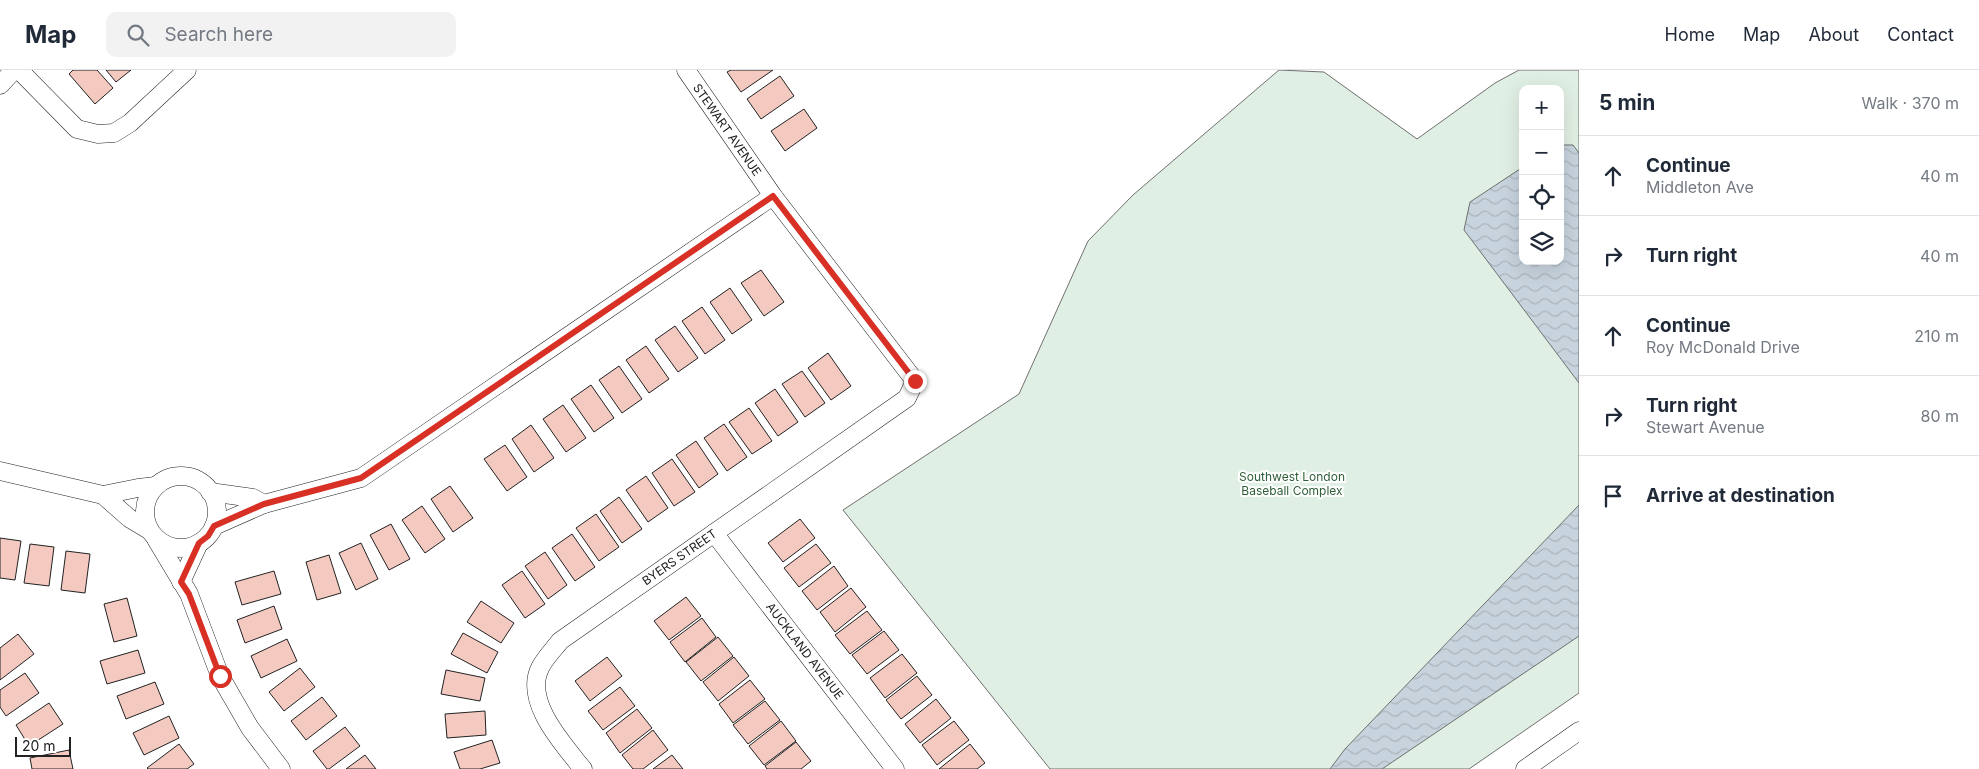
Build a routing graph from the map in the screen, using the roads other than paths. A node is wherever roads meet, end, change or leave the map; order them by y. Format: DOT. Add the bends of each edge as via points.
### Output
graph roads {
  1 [pos="14,70"];
  2 [pos="19,70"];
  3 [pos="187,70"];
  4 [pos="686,70"];
  5 [pos="0,85"];
  6 [pos="773,196"];
  7 [pos="915,381"];
  8 [pos="0,471"];
  9 [pos="156,486"];
  10 [pos="210,492"];
  11 [pos="103,495"];
  12 [pos="264,504"];
  13 [pos="214,526"];
  14 [pos="714,533"];
  15 [pos="153,534"];
  16 [pos="199,543"];
  17 [pos="181,582"];
  18 [pos="1579,731"];
  19 [pos="281,769"];
  20 [pos="583,769"];
  21 [pos="895,769"];
  22 [pos="1525,769"];
  1 -- 5 [label="street"];
  2 -- 3 [label="street" via="77,129 98,134 114,133 130,123"];
  4 -- 6 [label="street, STEWART AVENUE"];
  6 -- 7 [label="street, STEWART AVENUE"];
  6 -- 12 [label="street" via="361,478"];
  7 -- 14 [label="street, BYERS STREET" via="908,398"];
  8 -- 11 [label="street"];
  9 -- 10 [label="street" via="178,476 202,483"];
  9 -- 11 [label="street"];
  9 -- 15 [label="street" via="147,499 145,515"];
  10 -- 12 [label="street" via="253,498"];
  10 -- 13 [label="street" via="216,508"];
  11 -- 15 [label="street"];
  12 -- 13 [label="street"];
  13 -- 16 [label="street"];
  14 -- 20 [label="street, BYERS STREET" via="560,641 540,668 536,690 547,723"];
  14 -- 21 [label="street, AUCKLAND AVENUE"];
  15 -- 16 [label="street" via="166,545 177,548"];
  15 -- 17 [label="street"];
  16 -- 17 [label="street"];
  17 -- 19 [label="street" via="189,594 220,676 250,728"];
  18 -- 22 [label="street"];
}
